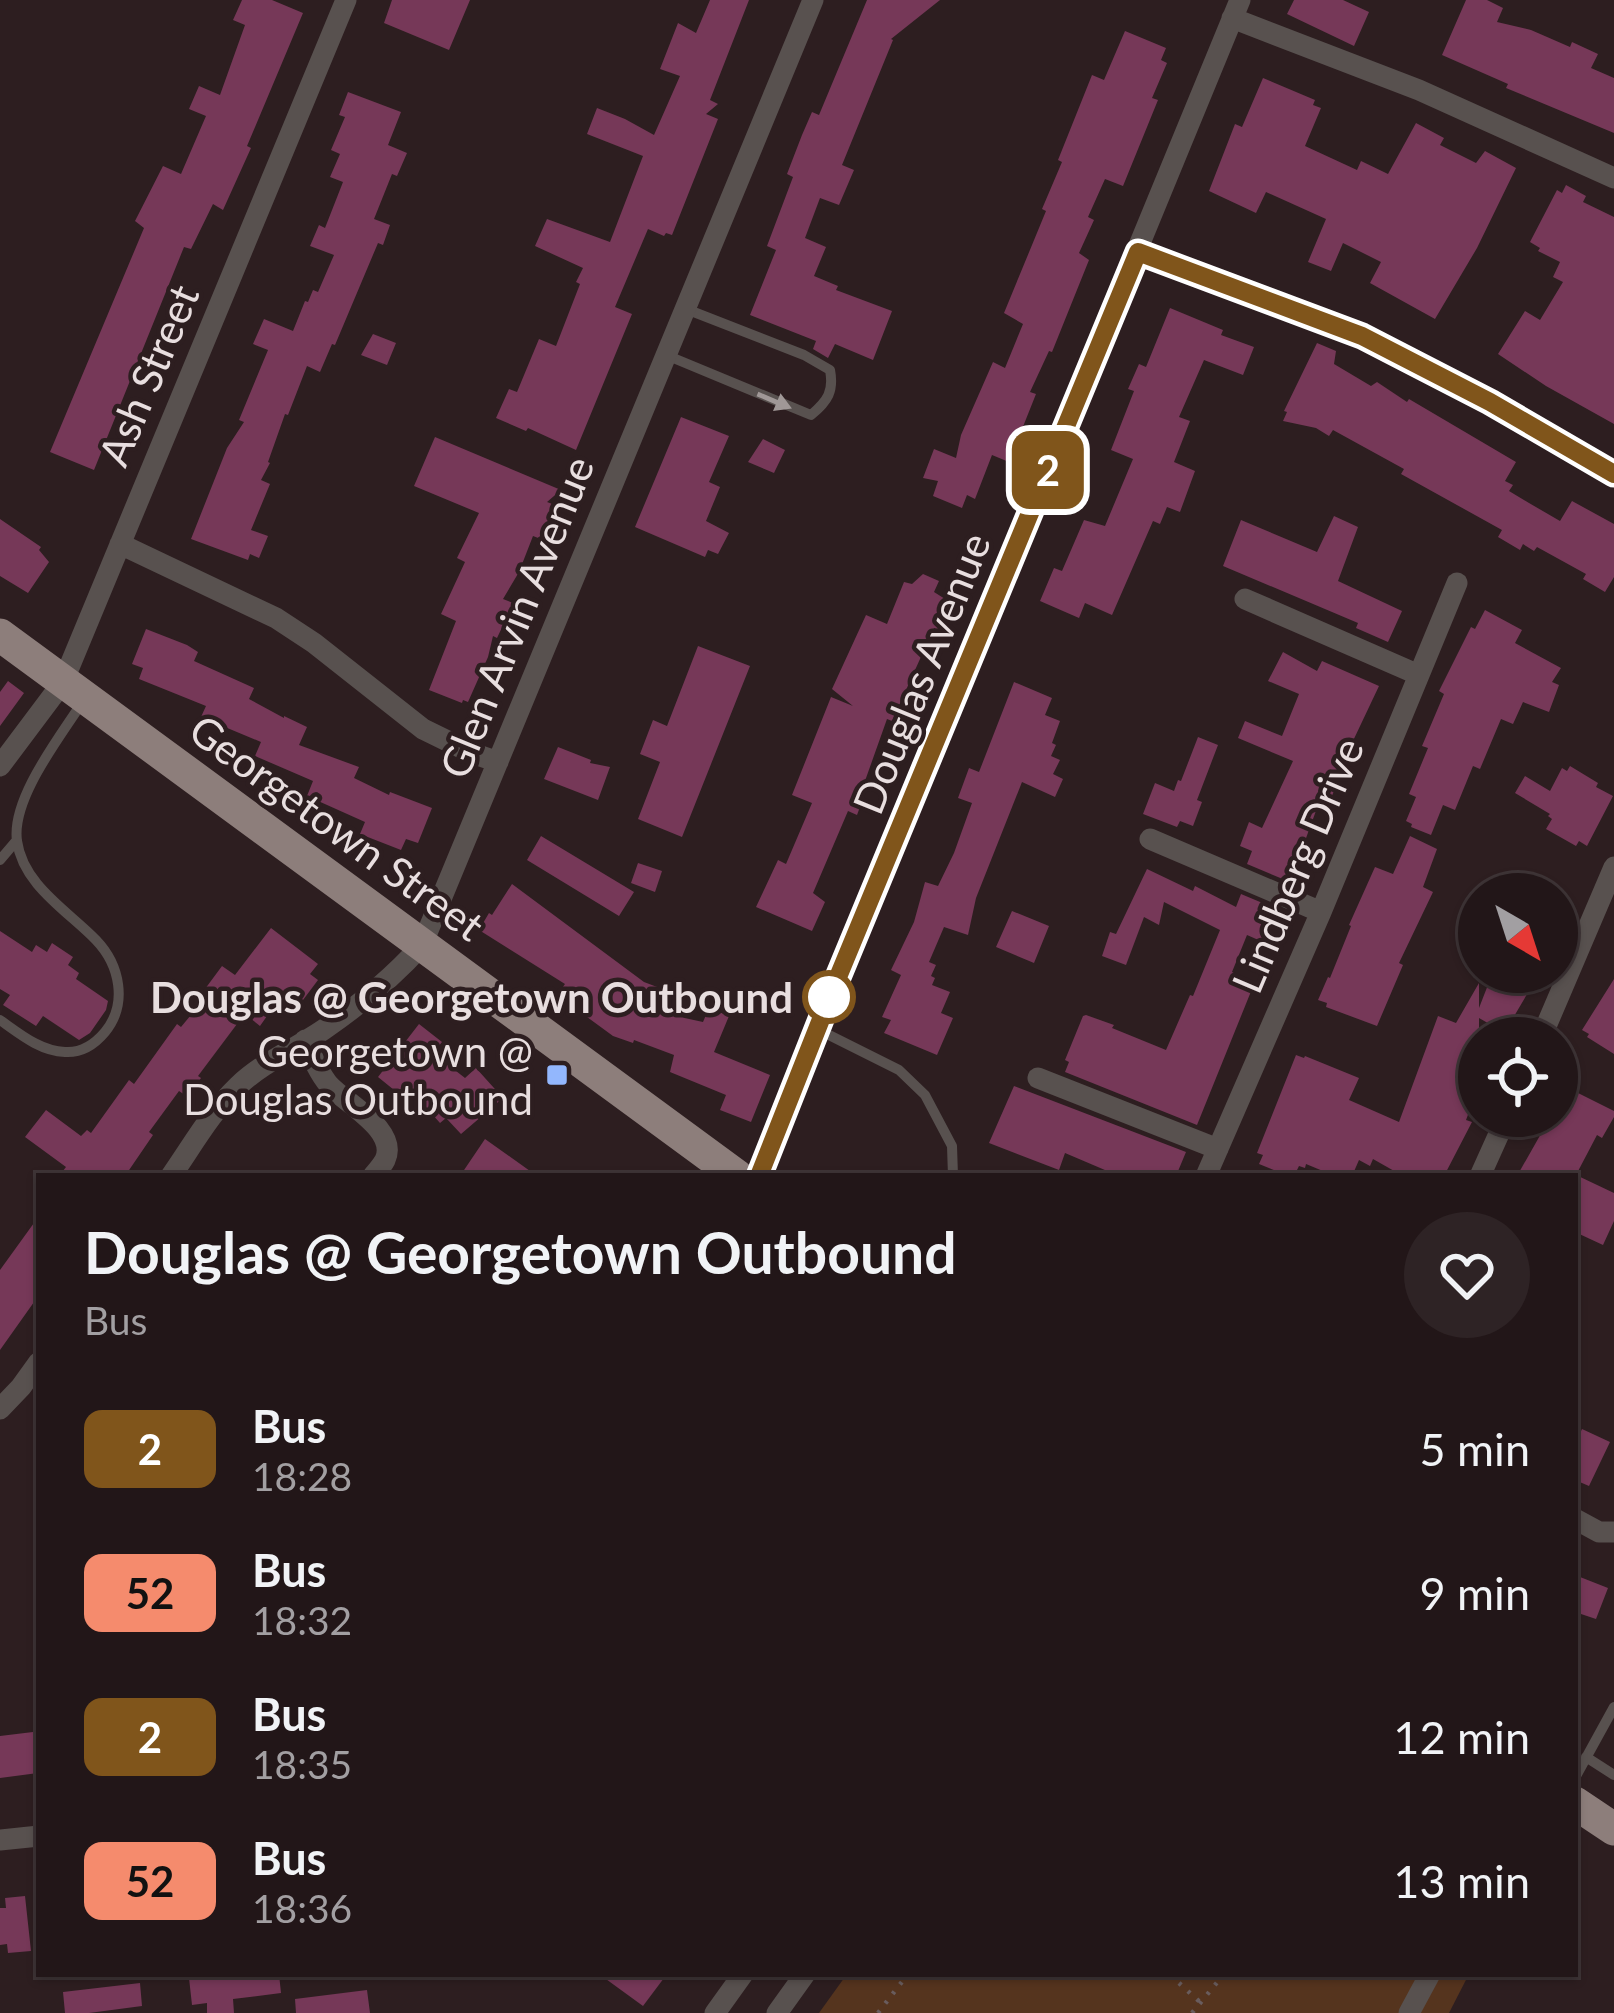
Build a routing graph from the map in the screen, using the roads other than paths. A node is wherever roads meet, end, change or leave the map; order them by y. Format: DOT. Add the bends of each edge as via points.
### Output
graph roads {
  1 [pos="346,0"];
  2 [pos="814,0"];
  3 [pos="1236,9"];
  4 [pos="1614,178"];
  5 [pos="1138,252"];
  6 [pos="686,309"];
  7 [pos="666,355"];
  8 [pos="1614,474"];
  9 [pos="120,544"];
  10 [pos="1456,583"];
  11 [pos="1245,599"];
  12 [pos="0,635"];
  13 [pos="1419,674"];
  14 [pos="74,690"];
  15 [pos="498,762"];
  16 [pos="0,766"];
  17 [pos="1150,839"];
  18 [pos="16,840"];
  19 [pos="0,860"];
  20 [pos="1614,867"];
  21 [pos="1321,912"];
  22 [pos="422,945"];
  23 [pos="1550,1017"];
  24 [pos="0,1020"];
  25 [pos="817,1029"];
  26 [pos="305,1040"];
  27 [pos="1038,1078"];
  28 [pos="1498,1137"];
  29 [pos="1218,1149"];
  30 [pos="177,1173"];
  31 [pos="376,1173"];
  32 [pos="733,1173"];
  33 [pos="760,1173"];
  34 [pos="953,1173"];
  35 [pos="1207,1173"];
  36 [pos="1481,1173"];
  37 [pos="36,1366"];
  38 [pos="0,1409"];
  39 [pos="1578,1522"];
  40 [pos="1614,1532"];
  41 [pos="1614,1707"];
  42 [pos="1586,1756"];
  43 [pos="1578,1772"];
  44 [pos="1614,1775"];
  45 [pos="1578,1805"];
  46 [pos="1614,1829"];
  47 [pos="36,1835"];
  48 [pos="0,1840"];
  49 [pos="741,1977"];
  50 [pos="803,1977"];
  51 [pos="1428,1977"];
  52 [pos="715,2013"];
  53 [pos="777,2013"];
  54 [pos="1409,2013"];
  1 -- 9 [label="street, Ash Street"];
  2 -- 6 [label="street, Glen Arvin Avenue"];
  3 -- 4 [label="street"];
  3 -- 5 [label="street, Douglas Avenue"];
  5 -- 8 [label="street" via="1362,336"];
  5 -- 25 [label="street, Douglas Avenue"];
  6 -- 7 [label="street, Glen Arvin Avenue"];
  7 -- 6 [label="lane, one-way" via="811,415 832,386 830,370 804,355"];
  7 -- 15 [label="street, Glen Arvin Avenue"];
  9 -- 14 [label="street, Ash Street"];
  9 -- 15 [label="street" via="276,618 423,729"];
  10 -- 13 [label="street, Lindberg Drive"];
  11 -- 13 [label="street"];
  12 -- 14 [label="main road, Georgetown Street"];
  13 -- 21 [label="street, Lindberg Drive"];
  14 -- 16 [label="street, Ash Street"];
  14 -- 18 [label="lane" via="22,805"];
  14 -- 22 [label="main road, Georgetown Street"];
  15 -- 22 [label="street, Glen Arvin Avenue"];
  17 -- 21 [label="street"];
  18 -- 19 [label="lane"];
  18 -- 24 [label="lane" via="32,876 99,943 121,998 103,1034 74,1053 53,1052"];
  20 -- 23 [label="street"];
  21 -- 29 [label="street, Lindberg Drive"];
  22 -- 26 [label="street, Glen Arvin Avenue"];
  22 -- 32 [label="main road, Georgetown Street"];
  25 -- 33 [label="street, Douglas Avenue"];
  25 -- 34 [label="lane" via="899,1070 925,1095 952,1146"];
  26 -- 30 [label="street, Glen Arvin Avenue" via="237,1087"];
  26 -- 31 [label="street" via="330,1086 385,1138 386,1159"];
  27 -- 29 [label="street"];
  28 -- 36 [label="street"];
  29 -- 35 [label="street, Lindberg Drive"];
  37 -- 38 [label="street"];
  39 -- 40 [label="street"];
  41 -- 42 [label="lane"];
  42 -- 43 [label="lane"];
  42 -- 44 [label="lane"];
  45 -- 46 [label="main road"];
  47 -- 48 [label="street"];
  49 -- 52 [label="street"];
  50 -- 53 [label="street"];
  51 -- 54 [label="street"];
}
